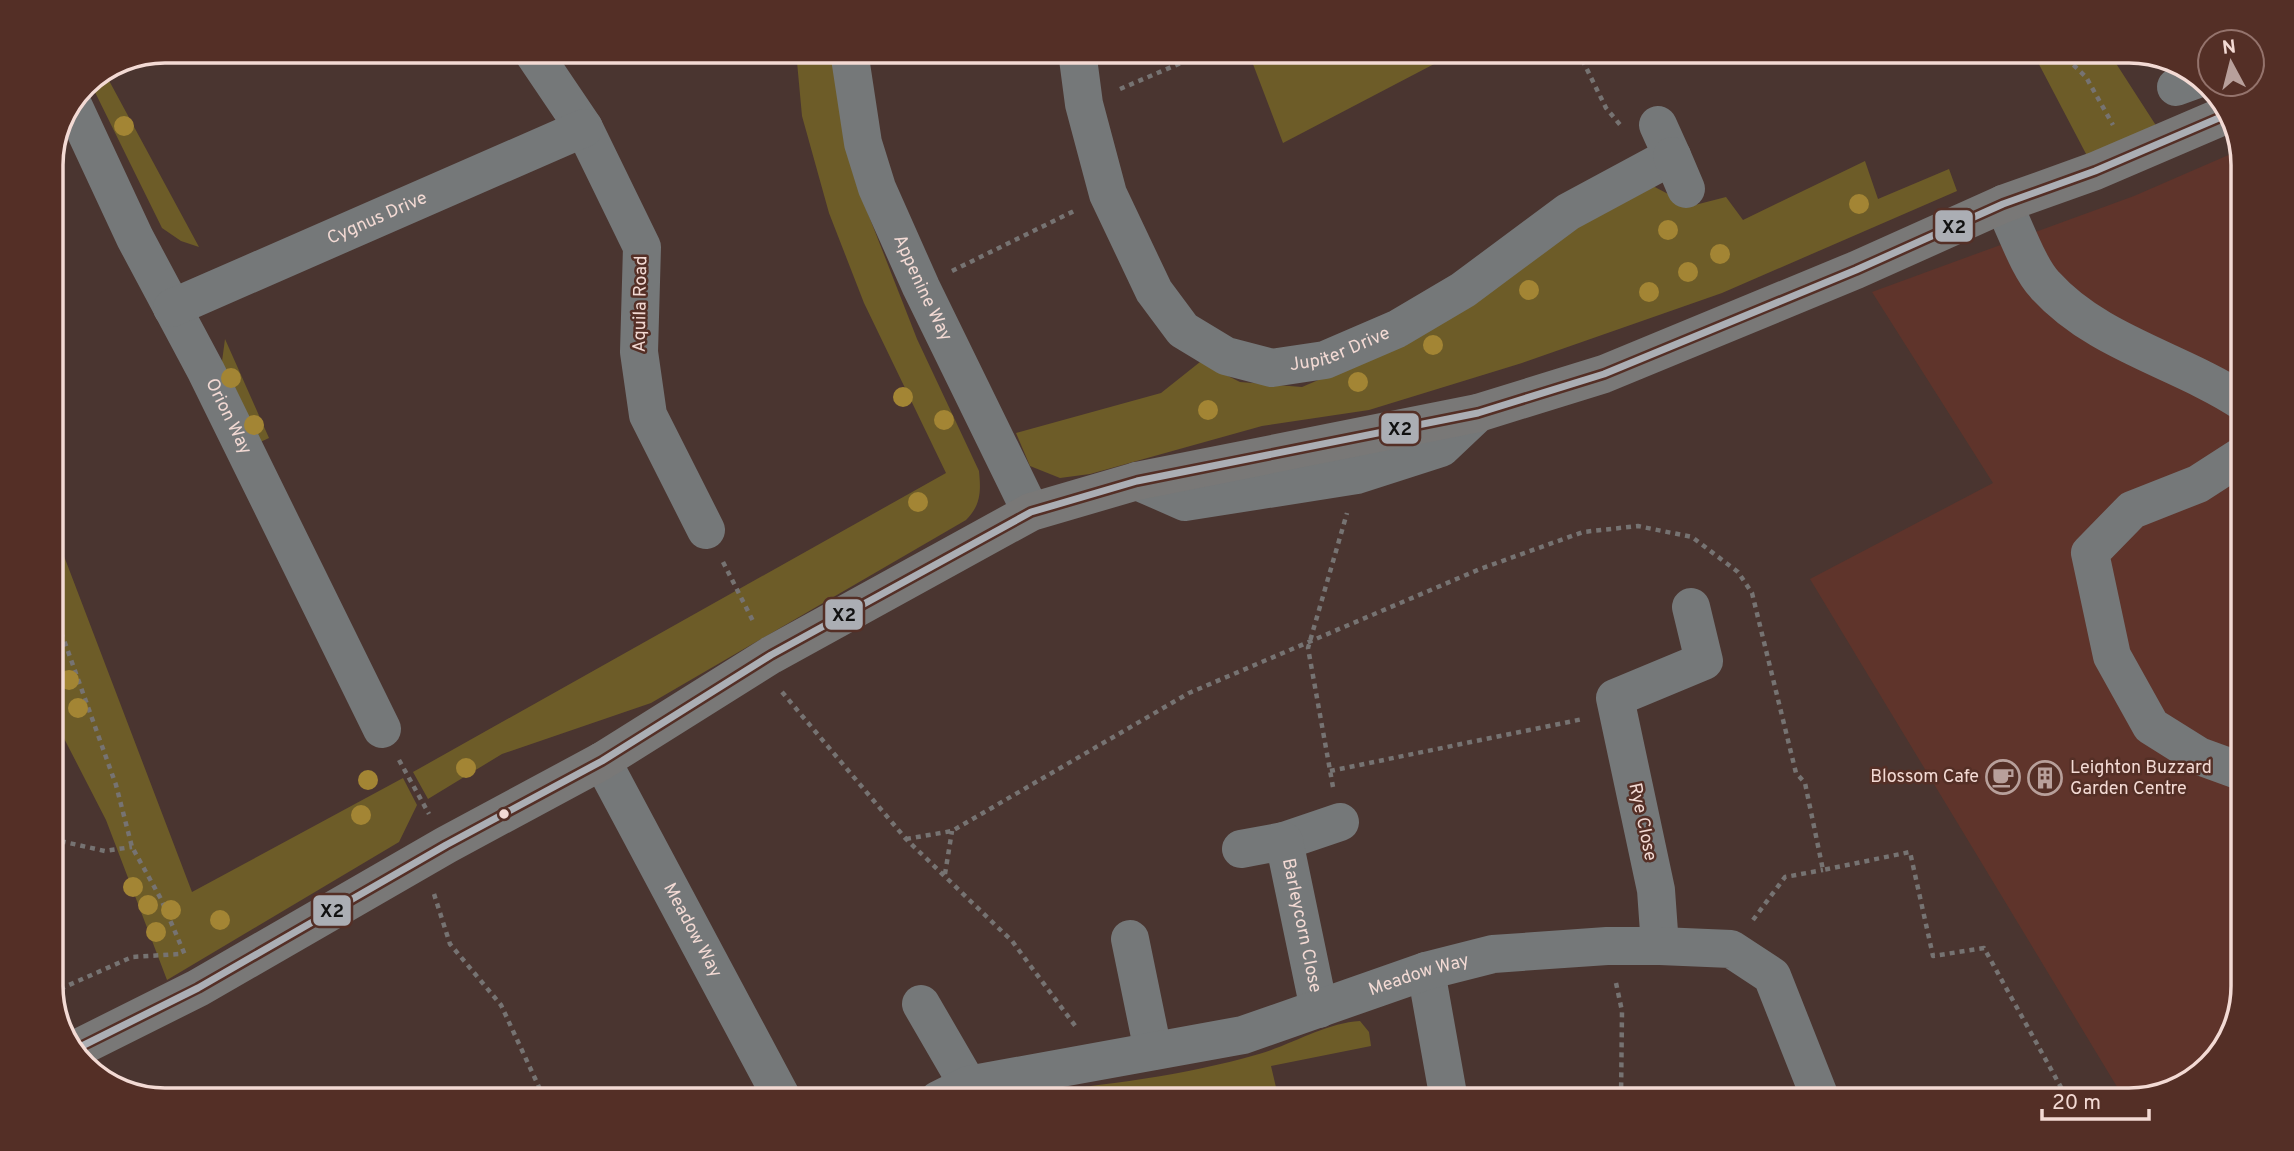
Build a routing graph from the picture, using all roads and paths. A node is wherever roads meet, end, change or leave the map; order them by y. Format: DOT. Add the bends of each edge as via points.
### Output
graph roads {
  1 [pos="540,63"];
  2 [pos="851,63"];
  3 [pos="1079,63"];
  4 [pos="1181,63"];
  5 [pos="1584,63"];
  6 [pos="2071,63"];
  7 [pos="1084,104"];
  8 [pos="77,114"];
  9 [pos="2219,118"];
  10 [pos="584,128"];
  11 [pos="2130,157"];
  12 [pos="1668,159"];
  13 [pos="1108,194"];
  14 [pos="2003,204"];
  15 [pos="920,287"];
  16 [pos="172,308"];
  17 [pos="2231,396"];
  18 [pos="1478,413"];
  19 [pos="2231,463"];
  20 [pos="1357,475"];
  21 [pos="1137,481"];
  22 [pos="1031,512"];
  23 [pos="706,530"];
  24 [pos="1691,607"];
  25 [pos="63,637"];
  26 [pos="1312,638"];
  27 [pos="771,655"];
  28 [pos="1616,705"];
  29 [pos="382,729"];
  30 [pos="2231,744"];
  31 [pos="2199,756"];
  32 [pos="602,761"];
  33 [pos="2231,768"];
  34 [pos="1330,771"];
  35 [pos="1340,822"];
  36 [pos="952,831"];
  37 [pos="906,839"];
  38 [pos="1284,841"];
  39 [pos="63,842"];
  40 [pos="132,847"];
  41 [pos="1241,849"];
  42 [pos="432,854"];
  43 [pos="1823,870"];
  44 [pos="945,875"];
  45 [pos="1130,939"];
  46 [pos="1608,946"];
  47 [pos="1660,946"];
  48 [pos="1731,948"];
  49 [pos="184,953"];
  50 [pos="1426,971"];
  51 [pos="63,988"];
  52 [pos="198,988"];
  53 [pos="922,1004"];
  54 [pos="1319,1009"];
  55 [pos="83,1046"];
  56 [pos="1153,1051"];
  57 [pos="1101,1060"];
  58 [pos="539,1088"];
  59 [pos="777,1088"];
  60 [pos="974,1088"];
  61 [pos="988,1088"];
  62 [pos="1447,1088"];
  63 [pos="1621,1088"];
  64 [pos="1816,1088"];
  65 [pos="2061,1088"];
  1 -- 10 [label="street, Aquila Road"];
  2 -- 15 [label="street, Appenine Way" via="877,188"];
  3 -- 7 [label="street, Jupiter Drive"];
  4 -- 7 [label="path"];
  5 -- 12 [label="path" via="1606,108"];
  6 -- 11 [label="path" via="2086,77"];
  7 -- 13 [label="street, Jupiter Drive"];
  8 -- 16 [label="street, Orion Way"];
  9 -- 11 [label="main road"];
  10 -- 16 [label="street, Cygnus Drive"];
  10 -- 23 [label="street, Aquila Road" via="642,247 639,352 648,415"];
  11 -- 14 [label="main road"];
  12 -- 13 [label="street, Jupiter Drive" via="1568,212 1463,290 1397,329 1325,360 1272,368 1226,356 1183,330 1154,291"];
  13 -- 15 [label="path"];
  14 -- 17 [label="street" via="2043,283 2074,313"];
  14 -- 18 [label="main road" via="1604,374"];
  15 -- 22 [label="street, Appenine Way"];
  16 -- 29 [label="street, Orion Way"];
  18 -- 20 [label="street" via="1441,448"];
  18 -- 21 [label="main road"];
  19 -- 31 [label="street" via="2198,484 2132,510 2090,553 2112,656 2151,726"];
  20 -- 21 [label="street" via="1185,502"];
  20 -- 26 [label="path"];
  21 -- 22 [label="main road"];
  22 -- 27 [label="main road"];
  23 -- 27 [label="path"];
  24 -- 28 [label="street" via="1703,661"];
  25 -- 40 [label="path" via="116,785"];
  26 -- 34 [label="path" via="1308,648"];
  26 -- 36 [label="path" via="1189,693"];
  26 -- 43 [label="path" via="1583,532 1638,526 1692,537 1738,572 1752,593 1796,773 1805,783"];
  27 -- 32 [label="main road"];
  27 -- 37 [label="path" via="782,692"];
  28 -- 34 [label="path"];
  28 -- 47 [label="street, Rye Close" via="1656,890"];
  29 -- 42 [label="path"];
  30 -- 31 [label="street"];
  31 -- 33 [label="street"];
  32 -- 42 [label="main road"];
  32 -- 59 [label="street, Meadow Way"];
  34 -- 35 [label="path"];
  35 -- 38 [label="street"];
  36 -- 37 [label="path"];
  36 -- 44 [label="path"];
  37 -- 44 [label="path"];
  38 -- 41 [label="street, Barleycorn Close"];
  38 -- 54 [label="street, Barleycorn Close"];
  39 -- 40 [label="path" via="105,851"];
  40 -- 49 [label="path"];
  42 -- 52 [label="main road"];
  42 -- 58 [label="path" via="450,943 501,1005"];
  43 -- 48 [label="path" via="1785,877"];
  43 -- 65 [label="path" via="1910,852 1933,956 1984,948"];
  44 -- 57 [label="path" via="1012,941"];
  45 -- 56 [label="street"];
  46 -- 47 [label="street, Meadow Way"];
  46 -- 50 [label="street, Meadow Way" via="1493,954"];
  46 -- 63 [label="path" via="1622,1011"];
  47 -- 48 [label="street, Meadow Way"];
  48 -- 64 [label="street" via="1772,976"];
  49 -- 51 [label="path" via="132,957"];
  49 -- 52 [label="path"];
  50 -- 54 [label="street, Meadow Way"];
  50 -- 62 [label="street"];
  52 -- 55 [label="main road"];
  53 -- 60 [label="street"];
  54 -- 56 [label="street, Meadow Way" via="1243,1035"];
  56 -- 57 [label="street, Meadow Way"];
  57 -- 61 [label="street, Meadow Way"];
}
